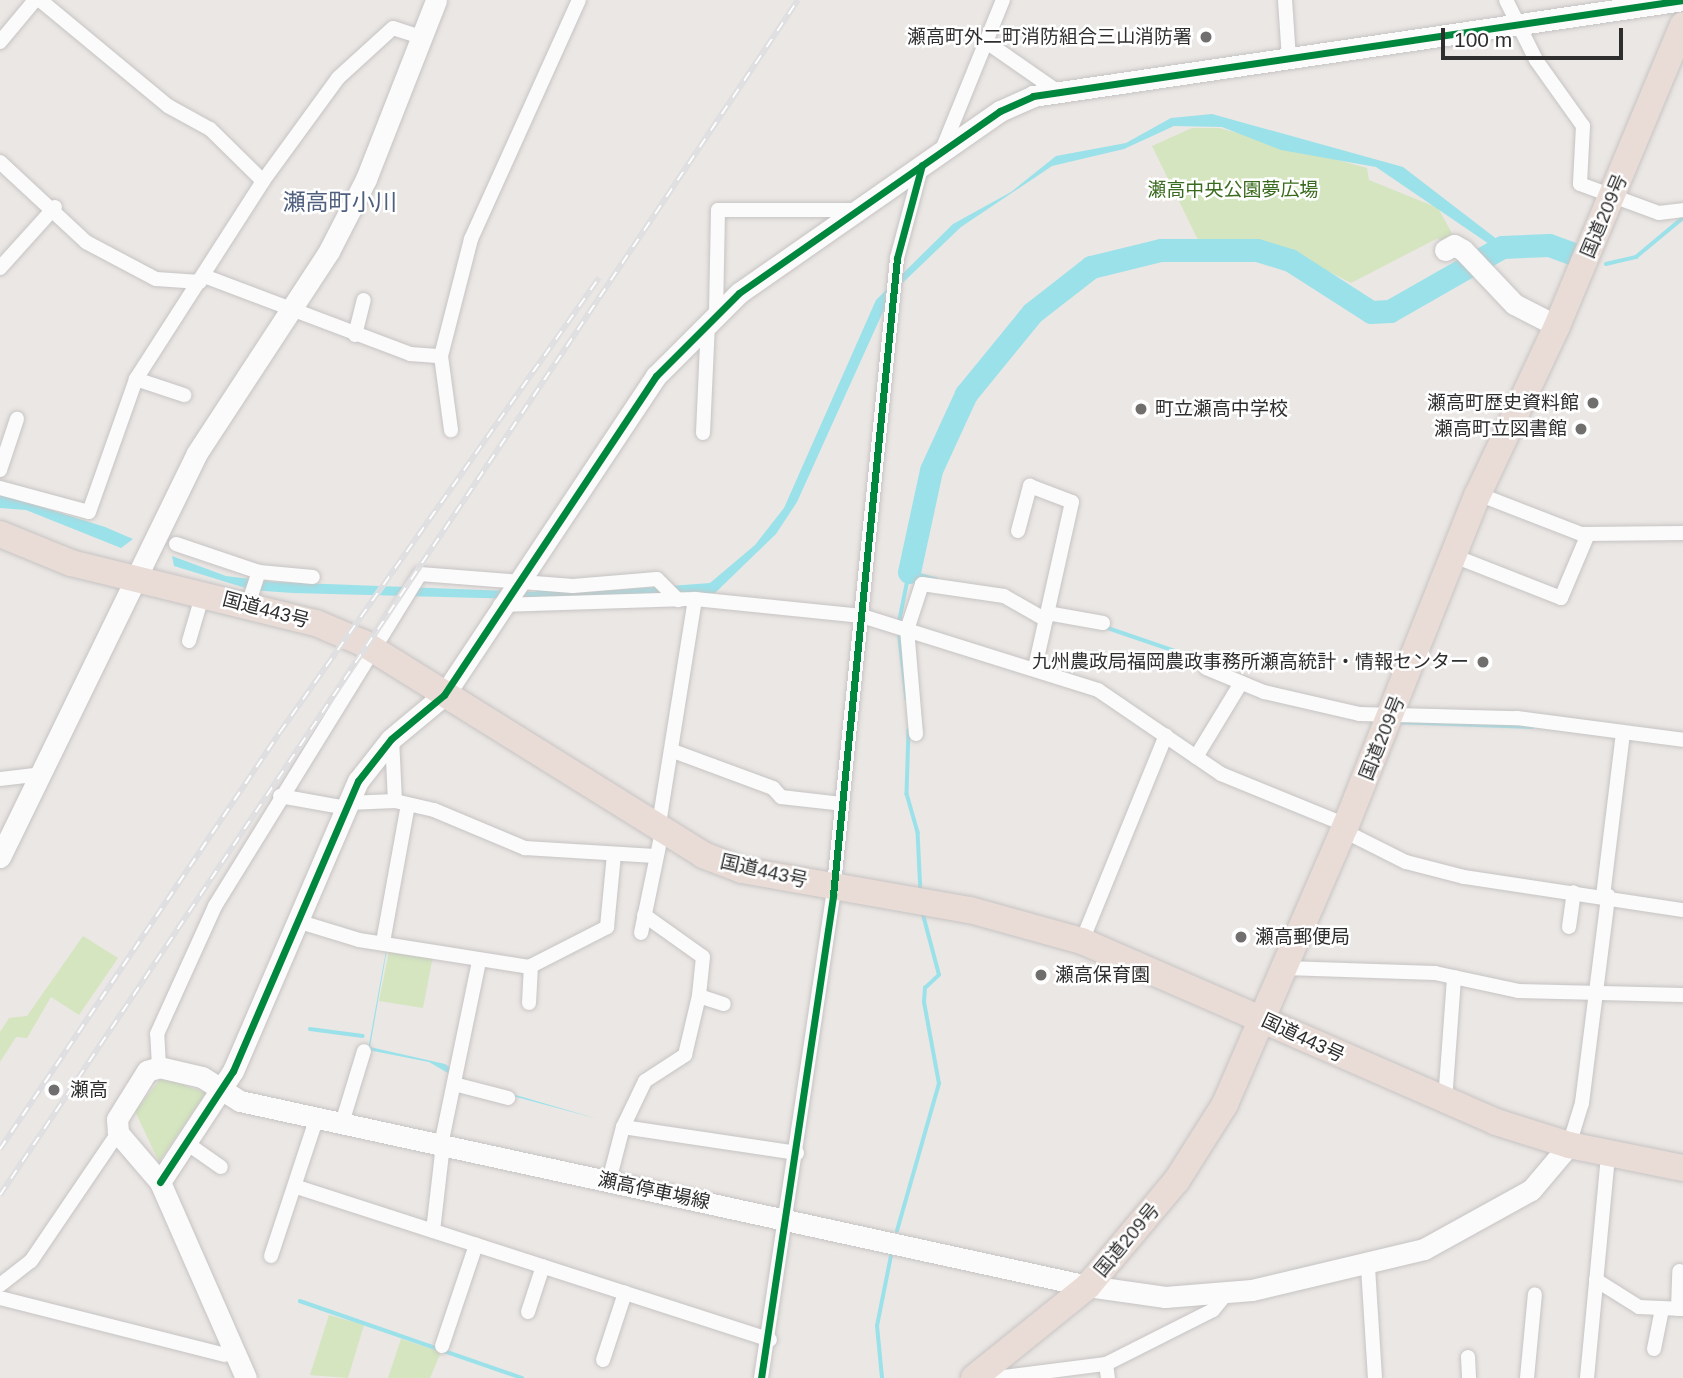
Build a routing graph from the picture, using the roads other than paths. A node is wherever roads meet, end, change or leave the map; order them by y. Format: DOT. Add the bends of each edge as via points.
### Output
graph roads {
  1 [pos="38,0"];
  2 [pos="436,0"];
  3 [pos="579,0"];
  4 [pos="1003,0"];
  5 [pos="1285,0"];
  6 [pos="1506,0"];
  7 [pos="1683,0"];
  8 [pos="1519,24"];
  9 [pos="1683,25"];
  10 [pos="420,37"];
  11 [pos="985,41"];
  12 [pos="0,42"];
  13 [pos="1289,58"];
  14 [pos="1057,91"];
  15 [pos="942,150"];
  16 [pos="0,162"];
  17 [pos="922,165"];
  18 [pos="263,181"];
  19 [pos="1613,194"];
  20 [pos="55,207"];
  21 [pos="858,210"];
  22 [pos="1683,210"];
  23 [pos="1445,250"];
  24 [pos="0,268"];
  25 [pos="202,279"];
  26 [pos="364,300"];
  27 [pos="292,313"];
  28 [pos="712,317"];
  29 [pos="1557,326"];
  30 [pos="355,335"];
  31 [pos="441,356"];
  32 [pos="136,379"];
  33 [pos="184,395"];
  34 [pos="17,419"];
  35 [pos="451,430"];
  36 [pos="704,433"];
  37 [pos="0,470"];
  38 [pos="0,488"];
  39 [pos="1478,494"];
  40 [pos="1018,531"];
  41 [pos="1683,533"];
  42 [pos="0,534"];
  43 [pos="1588,534"];
  44 [pos="176,544"];
  45 [pos="1454,556"];
  46 [pos="259,572"];
  47 [pos="134,574"];
  48 [pos="313,576"];
  49 [pos="516,582"];
  50 [pos="202,593"];
  51 [pos="695,599"];
  52 [pos="678,600"];
  53 [pos="248,605"];
  54 [pos="500,605"];
  55 [pos="862,616"];
  56 [pos="1047,616"];
  57 [pos="1103,623"];
  58 [pos="907,630"];
  59 [pos="189,641"];
  60 [pos="373,648"];
  61 [pos="1035,668"];
  62 [pos="1206,668"];
  63 [pos="1241,683"];
  64 [pos="444,695"];
  65 [pos="1391,715"];
  66 [pos="1623,733"];
  67 [pos="916,734"];
  68 [pos="1166,735"];
  69 [pos="391,738"];
  70 [pos="1683,740"];
  71 [pos="673,751"];
  72 [pos="1196,757"];
  73 [pos="42,774"];
  74 [pos="0,779"];
  75 [pos="280,796"];
  76 [pos="401,803"];
  77 [pos="842,804"];
  78 [pos="347,806"];
  79 [pos="1345,828"];
  80 [pos="658,839"];
  81 [pos="614,854"];
  82 [pos="0,857"];
  83 [pos="833,886"];
  84 [pos="1574,892"];
  85 [pos="1606,896"];
  86 [pos="1683,910"];
  87 [pos="644,915"];
  88 [pos="297,921"];
  89 [pos="1569,927"];
  90 [pos="641,933"];
  91 [pos="383,942"];
  92 [pos="1082,942"];
  93 [pos="479,961"];
  94 [pos="531,966"];
  95 [pos="1285,968"];
  96 [pos="1454,977"];
  97 [pos="1683,995"];
  98 [pos="699,996"];
  99 [pos="1597,996"];
  100 [pos="530,1003"];
  101 [pos="724,1004"];
  102 [pos="1264,1020"];
  103 [pos="364,1051"];
  104 [pos="159,1067"];
  105 [pos="454,1084"];
  106 [pos="222,1092"];
  107 [pos="508,1098"];
  108 [pos="1445,1101"];
  109 [pos="317,1117"];
  110 [pos="342,1123"];
  111 [pos="623,1127"];
  112 [pos="118,1133"];
  113 [pos="188,1144"];
  114 [pos="442,1145"];
  115 [pos="1569,1145"];
  116 [pos="797,1153"];
  117 [pos="1608,1154"];
  118 [pos="221,1167"];
  119 [pos="1683,1168"];
  120 [pos="609,1181"];
  121 [pos="160,1182"];
  122 [pos="297,1187"];
  123 [pos="788,1220"];
  124 [pos="433,1231"];
  125 [pos="476,1245"];
  126 [pos="271,1256"];
  127 [pos="542,1266"];
  128 [pos="1368,1267"];
  129 [pos="1679,1271"];
  130 [pos="1596,1280"];
  131 [pos="0,1285"];
  132 [pos="1088,1286"];
  133 [pos="625,1293"];
  134 [pos="1535,1294"];
  135 [pos="1225,1295"];
  136 [pos="0,1298"];
  137 [pos="1662,1309"];
  138 [pos="1681,1309"];
  139 [pos="528,1312"];
  140 [pos="770,1340"];
  141 [pos="442,1346"];
  142 [pos="1654,1349"];
  143 [pos="225,1355"];
  144 [pos="1468,1357"];
  145 [pos="603,1360"];
  146 [pos="1107,1371"];
  147 [pos="246,1378"];
  148 [pos="761,1378"];
  149 [pos="974,1378"];
  150 [pos="996,1378"];
  151 [pos="1375,1378"];
  152 [pos="1469,1378"];
  153 [pos="1527,1378"];
  154 [pos="1587,1378"];
  1 -- 12 [label="street"];
  1 -- 18 [label="street" via="168,106 210,129"];
  2 -- 10 [label="street"];
  3 -- 31 [label="street" via="471,239"];
  4 -- 11 [label="street"];
  5 -- 13 [label="street"];
  6 -- 8 [label="street"];
  7 -- 8 [label="street"];
  8 -- 13 [label="street"];
  8 -- 19 [label="street" via="1583,126 1580,184"];
  9 -- 19 [label="highway, 国道209号"];
  10 -- 18 [label="street" via="393,27 347,69"];
  10 -- 27 [label="street" via="366,179"];
  11 -- 14 [label="street"];
  11 -- 15 [label="street"];
  13 -- 14 [label="street"];
  14 -- 15 [label="street" via="1000,111"];
  15 -- 17 [label="street"];
  16 -- 20 [label="street"];
  17 -- 21 [label="street"];
  17 -- 55 [label="street" via="897,258"];
  18 -- 25 [label="street"];
  19 -- 22 [label="street" via="1659,213"];
  19 -- 29 [label="highway, 国道209号"];
  20 -- 24 [label="street"];
  20 -- 25 [label="street" via="86,242 121,263 156,279"];
  21 -- 28 [label="street"];
  21 -- 28 [label="street" via="718,210"];
  23 -- 29 [label="street" via="1454,245 1463,250 1514,304"];
  25 -- 27 [label="street"];
  25 -- 32 [label="street"];
  26 -- 30 [label="street"];
  27 -- 30 [label="street"];
  27 -- 47 [label="street" via="197,453"];
  28 -- 36 [label="street"];
  28 -- 49 [label="street" via="656,376"];
  29 -- 39 [label="highway, 国道209号"];
  30 -- 31 [label="street" via="410,354"];
  31 -- 35 [label="street"];
  32 -- 33 [label="street"];
  32 -- 38 [label="street" via="89,512"];
  34 -- 37 [label="street"];
  39 -- 43 [label="street"];
  39 -- 45 [label="highway, 国道209号"];
  40 -- 56 [label="street" via="1030,486 1072,502"];
  41 -- 43 [label="street"];
  42 -- 47 [label="highway, 国道443号" via="71,563"];
  43 -- 45 [label="street" via="1561,598"];
  44 -- 46 [label="street"];
  45 -- 65 [label="highway, 国道209号"];
  46 -- 48 [label="street"];
  46 -- 53 [label="street"];
  47 -- 50 [label="highway, 国道443号"];
  47 -- 73 [label="street"];
  49 -- 52 [label="street" via="573,586 657,579"];
  49 -- 54 [label="street"];
  49 -- 60 [label="street" via="420,574"];
  50 -- 53 [label="highway, 国道443号"];
  50 -- 59 [label="street"];
  51 -- 52 [label="street"];
  51 -- 55 [label="street"];
  51 -- 71 [label="street"];
  52 -- 54 [label="street"];
  53 -- 60 [label="highway, 国道443号"];
  54 -- 64 [label="street"];
  55 -- 58 [label="street"];
  55 -- 77 [label="street"];
  56 -- 57 [label="street"];
  56 -- 58 [label="street" via="1004,596 927,581"];
  56 -- 61 [label="street"];
  58 -- 61 [label="street"];
  58 -- 67 [label="street"];
  60 -- 64 [label="highway, 国道443号"];
  60 -- 75 [label="street"];
  61 -- 68 [label="street" via="1098,691"];
  62 -- 63 [label="street"];
  63 -- 65 [label="street" via="1303,704"];
  63 -- 72 [label="street"];
  64 -- 69 [label="street"];
  64 -- 80 [label="highway, 国道443号"];
  65 -- 66 [label="street" via="1517,718"];
  65 -- 79 [label="highway, 国道209号"];
  66 -- 70 [label="street"];
  66 -- 85 [label="street"];
  68 -- 72 [label="street"];
  68 -- 92 [label="street"];
  69 -- 76 [label="street"];
  69 -- 78 [label="street"];
  71 -- 77 [label="street" via="773,788 781,797"];
  71 -- 80 [label="street"];
  72 -- 79 [label="street" via="1221,774"];
  73 -- 74 [label="street"];
  73 -- 82 [label="street"];
  75 -- 78 [label="street"];
  75 -- 104 [label="street" via="215,906 157,1034"];
  76 -- 78 [label="street"];
  76 -- 81 [label="street" via="525,848"];
  76 -- 91 [label="street"];
  77 -- 83 [label="street"];
  78 -- 88 [label="street"];
  79 -- 84 [label="street" via="1406,862"];
  79 -- 95 [label="highway, 国道209号"];
  80 -- 81 [label="street"];
  80 -- 83 [label="highway, 国道443号" via="742,870"];
  80 -- 87 [label="street"];
  81 -- 94 [label="street" via="607,927"];
  83 -- 92 [label="highway, 国道443号" via="920,900"];
  83 -- 116 [label="street"];
  84 -- 85 [label="street"];
  84 -- 89 [label="street"];
  85 -- 86 [label="street"];
  85 -- 99 [label="street"];
  87 -- 90 [label="street"];
  87 -- 98 [label="street" via="703,957"];
  88 -- 91 [label="street"];
  88 -- 106 [label="street"];
  91 -- 93 [label="street"];
  92 -- 102 [label="highway, 国道443号"];
  93 -- 94 [label="street"];
  93 -- 105 [label="street"];
  94 -- 100 [label="street"];
  95 -- 96 [label="street"];
  95 -- 102 [label="highway, 国道209号"];
  96 -- 99 [label="street" via="1518,991"];
  96 -- 108 [label="street"];
  97 -- 99 [label="street"];
  98 -- 101 [label="street"];
  98 -- 111 [label="street" via="685,1055 645,1081"];
  99 -- 115 [label="street" via="1582,1103"];
  102 -- 108 [label="highway, 国道443号"];
  102 -- 132 [label="highway, 国道209号" via="1225,1104 1177,1180"];
  103 -- 110 [label="street"];
  104 -- 106 [label="street, 瀬高停車場線" via="202,1077"];
  104 -- 112 [label="street" via="147,1071 117,1119"];
  105 -- 107 [label="street"];
  105 -- 114 [label="street"];
  106 -- 109 [label="street, 瀬高停車場線"];
  106 -- 113 [label="street"];
  108 -- 115 [label="highway, 国道443号"];
  109 -- 110 [label="street, 瀬高停車場線"];
  109 -- 122 [label="street"];
  110 -- 114 [label="street, 瀬高停車場線"];
  111 -- 116 [label="street"];
  111 -- 120 [label="street"];
  112 -- 121 [label="street"];
  112 -- 131 [label="street" via="31,1261"];
  113 -- 118 [label="street"];
  113 -- 121 [label="street"];
  114 -- 120 [label="street, 瀬高停車場線"];
  114 -- 124 [label="street"];
  115 -- 117 [label="highway, 国道443号"];
  115 -- 128 [label="street, 瀬高停車場線" via="1531,1190 1505,1208 1424,1249"];
  116 -- 123 [label="street"];
  117 -- 119 [label="highway, 国道443号"];
  117 -- 130 [label="street"];
  120 -- 123 [label="street, 瀬高停車場線"];
  121 -- 147 [label="street"];
  122 -- 124 [label="street"];
  122 -- 126 [label="street"];
  123 -- 132 [label="street, 瀬高停車場線"];
  123 -- 140 [label="street"];
  124 -- 125 [label="street"];
  125 -- 127 [label="street"];
  125 -- 141 [label="street"];
  127 -- 133 [label="street"];
  127 -- 139 [label="street"];
  128 -- 135 [label="street, 瀬高停車場線"];
  128 -- 151 [label="street"];
  129 -- 138 [label="street"];
  130 -- 137 [label="street" via="1639,1307"];
  130 -- 154 [label="street"];
  132 -- 135 [label="street, 瀬高停車場線" via="1166,1297"];
  132 -- 149 [label="highway, 国道209号"];
  133 -- 140 [label="street"];
  133 -- 145 [label="street"];
  134 -- 153 [label="street"];
  135 -- 146 [label="street" via="1213,1310"];
  136 -- 143 [label="street"];
  137 -- 138 [label="street"];
  137 -- 142 [label="street"];
  140 -- 148 [label="street"];
  144 -- 152 [label="street"];
  146 -- 150 [label="street"];
}
